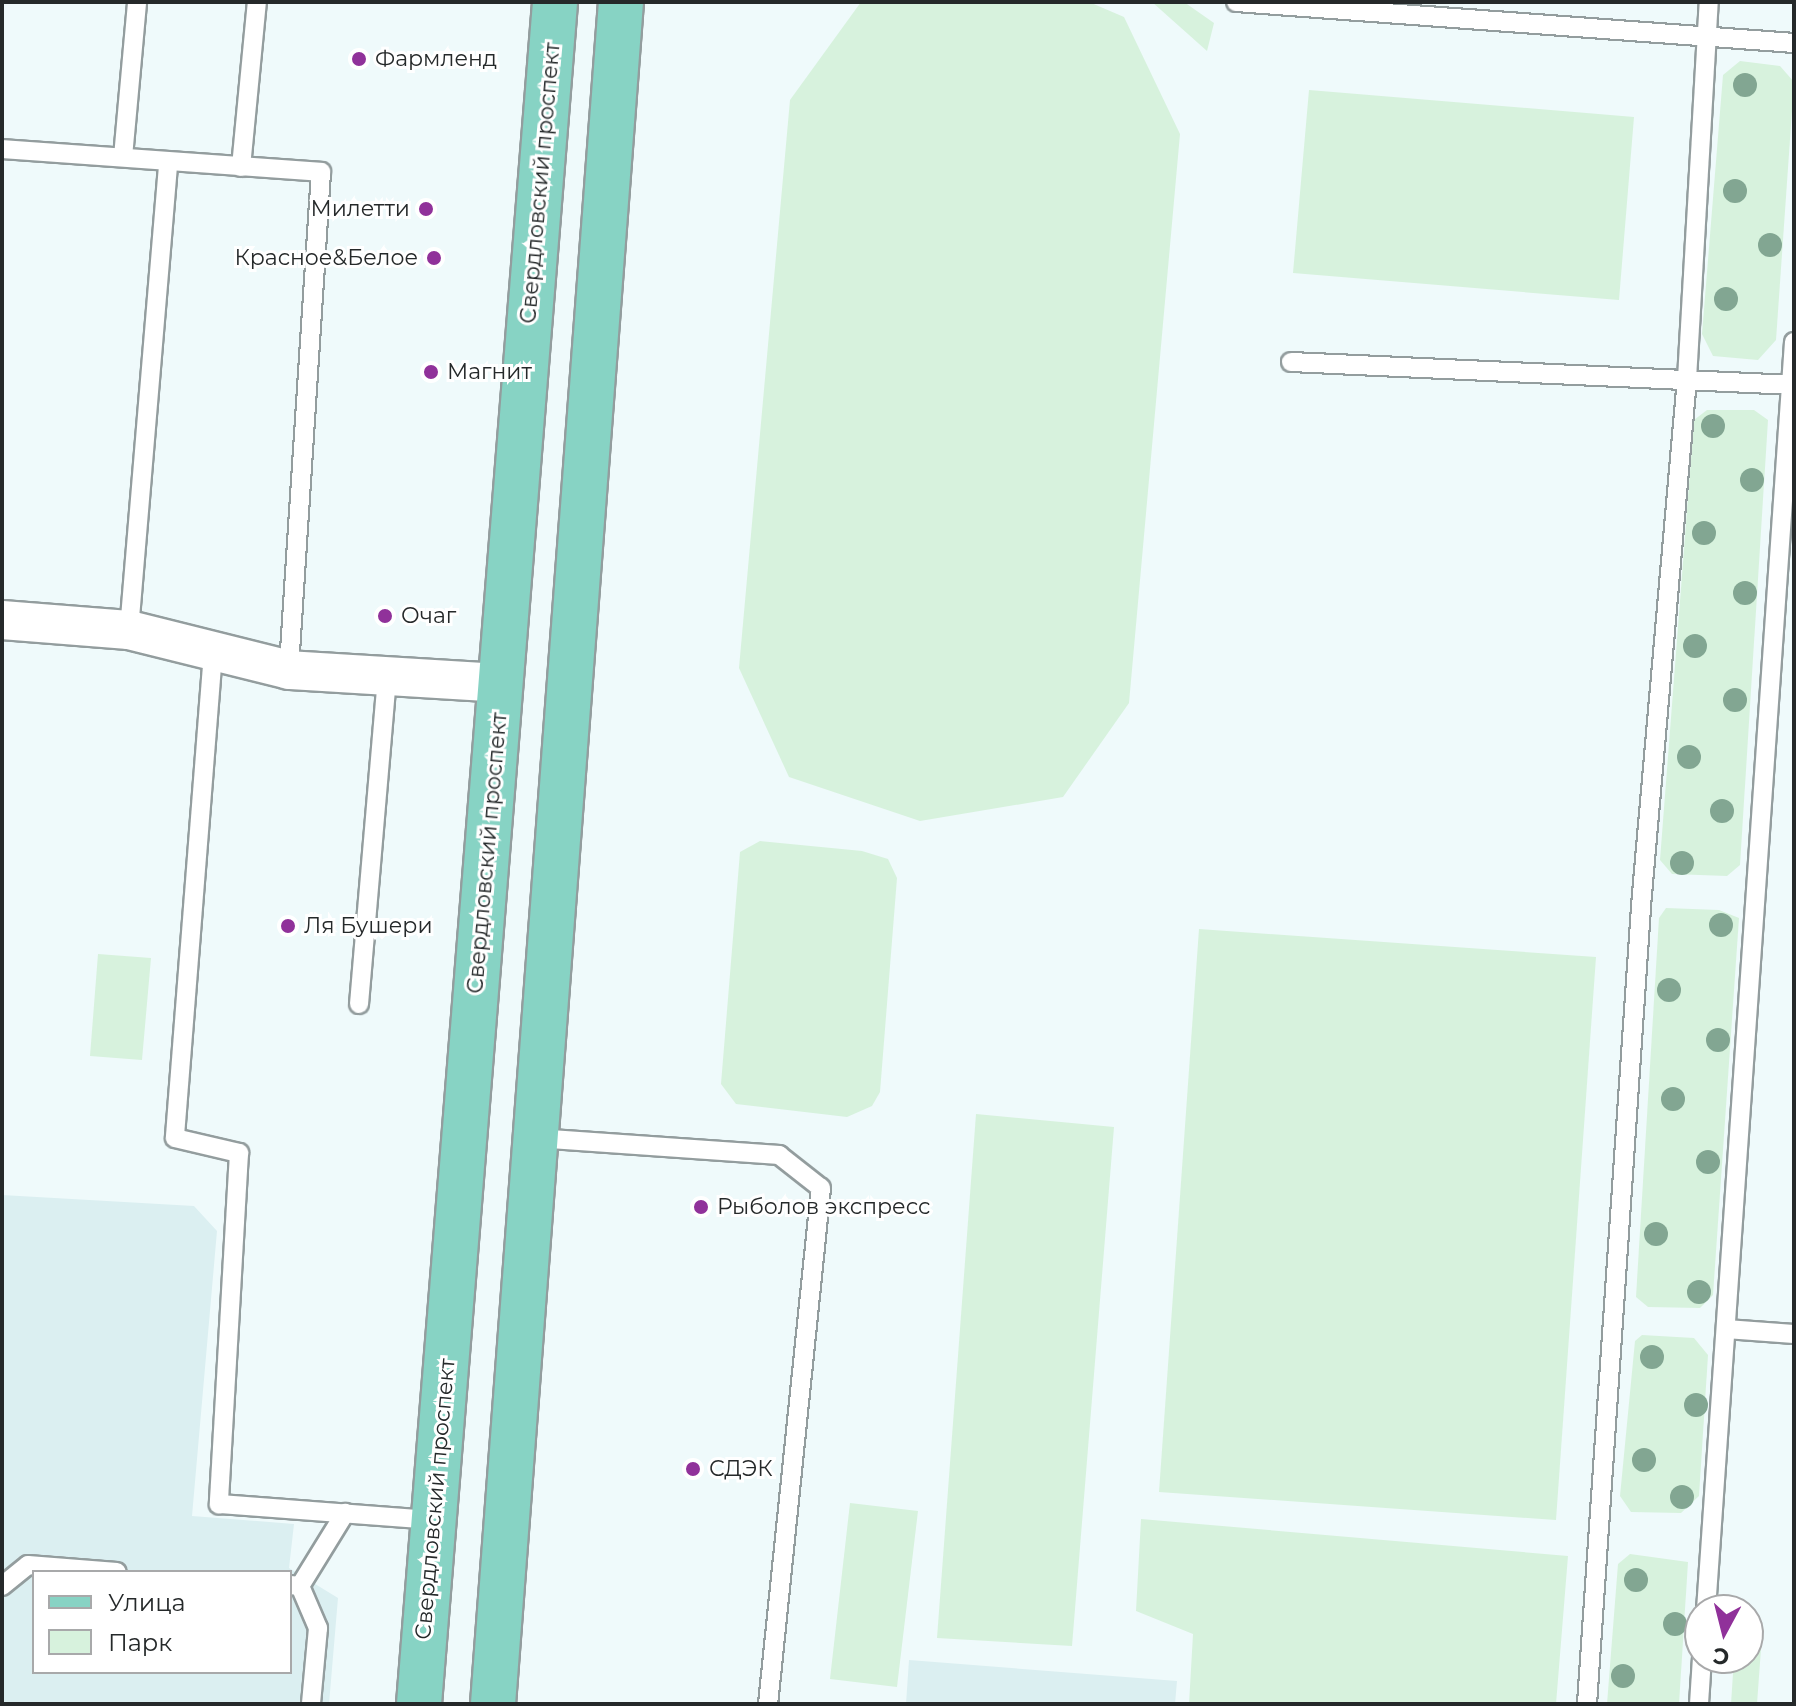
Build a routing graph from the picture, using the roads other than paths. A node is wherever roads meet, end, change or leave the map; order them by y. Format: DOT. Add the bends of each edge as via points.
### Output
graph roads {
  1 [pos="137,2"];
  2 [pos="257,2"];
  3 [pos="555,2"];
  4 [pos="621,2"];
  5 [pos="1236,2"];
  6 [pos="1709,2"];
  7 [pos="1706,35"];
  8 [pos="1794,43"];
  9 [pos="2,149"];
  10 [pos="123,157"];
  11 [pos="168,162"];
  12 [pos="241,167"];
  13 [pos="1794,342"];
  14 [pos="1291,362"];
  15 [pos="1687,379"];
  16 [pos="1792,385"];
  17 [pos="2,620"];
  18 [pos="129,630"];
  19 [pos="213,653"];
  20 [pos="289,670"];
  21 [pos="387,676"];
  22 [pos="501,683"];
  23 [pos="359,1004"];
  24 [pos="536,1138"];
  25 [pos="1726,1329"];
  26 [pos="1794,1334"];
  27 [pos="345,1513"];
  28 [pos="434,1520"];
  29 [pos="92,1570"];
  30 [pos="2,1586"];
  31 [pos="295,1586"];
  32 [pos="1707,1594"];
  33 [pos="1701,1674"];
  34 [pos="311,1704"];
  35 [pos="419,1704"];
  36 [pos="493,1704"];
  37 [pos="768,1704"];
  38 [pos="1587,1704"];
  39 [pos="1699,1704"];
  1 -- 10 [label="lane"];
  2 -- 12 [label="lane"];
  3 -- 22 [label="main road, Свердловский проспект"];
  4 -- 24 [label="main road"];
  5 -- 7 [label="lane"];
  6 -- 7 [label="lane"];
  7 -- 8 [label="lane"];
  7 -- 15 [label="lane"];
  9 -- 10 [label="lane"];
  10 -- 11 [label="lane"];
  11 -- 12 [label="lane"];
  11 -- 18 [label="lane"];
  12 -- 20 [label="lane" via="321,172"];
  13 -- 16 [label="lane"];
  14 -- 15 [label="lane"];
  15 -- 16 [label="lane"];
  15 -- 38 [label="lane" via="1642,894"];
  16 -- 25 [label="lane"];
  17 -- 18 [label="street"];
  18 -- 19 [label="street"];
  19 -- 20 [label="street"];
  19 -- 27 [label="lane" via="175,1138 239,1153 219,1504"];
  20 -- 21 [label="street"];
  21 -- 22 [label="street"];
  21 -- 23 [label="lane"];
  22 -- 28 [label="main road, Свердловский проспект"];
  24 -- 36 [label="main road"];
  24 -- 37 [label="lane" via="779,1155 821,1188"];
  25 -- 26 [label="lane"];
  25 -- 32 [label="lane"];
  27 -- 28 [label="lane"];
  27 -- 31 [label="lane"];
  28 -- 35 [label="main road, Свердловский проспект"];
  29 -- 30 [label="lane" via="28,1565"];
  31 -- 34 [label="lane" via="318,1628"];
  33 -- 39 [label="lane"];
}
